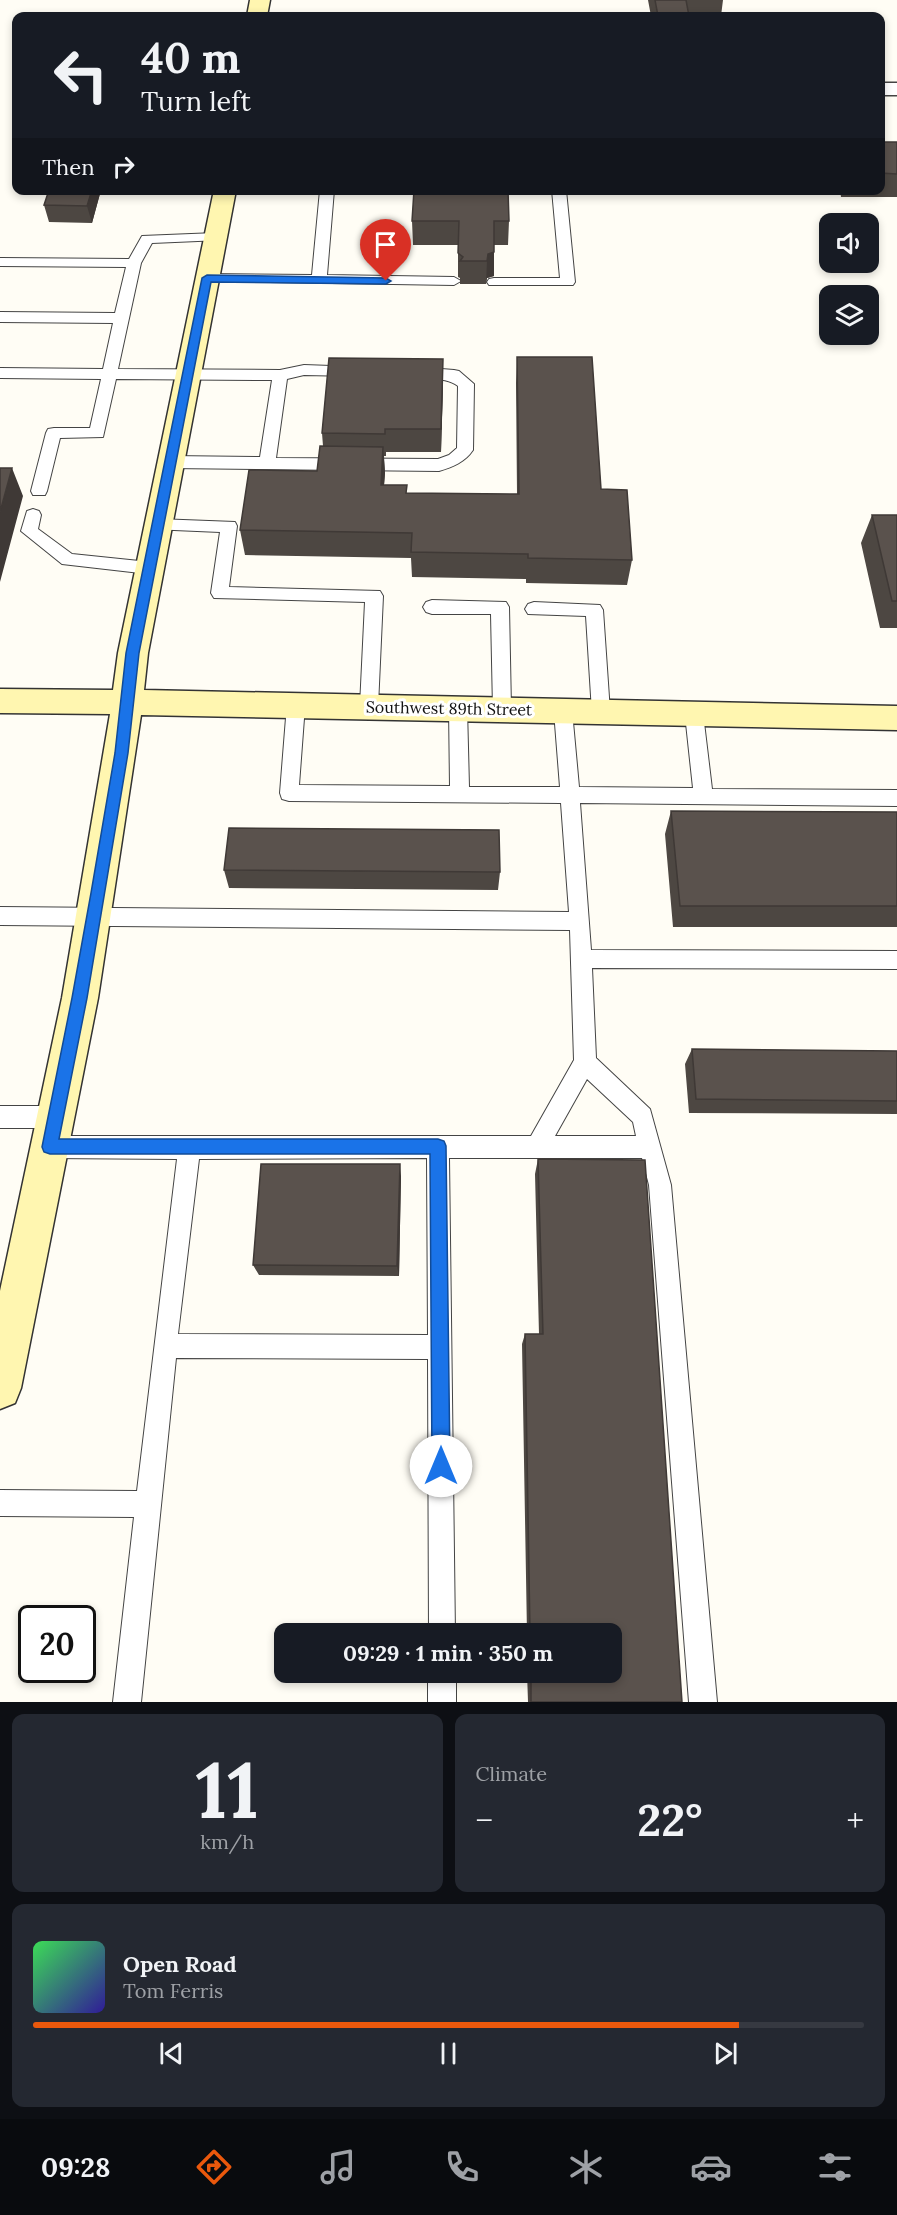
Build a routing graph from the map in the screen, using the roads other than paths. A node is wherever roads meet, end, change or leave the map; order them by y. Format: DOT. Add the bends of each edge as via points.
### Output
graph roads {
  1 [pos="224,195"];
  2 [pos="327,195"];
  3 [pos="559,195"];
  4 [pos="216,237"];
  5 [pos="0,262"];
  6 [pos="134,262"];
  7 [pos="207,278"];
  8 [pos="319,280"];
  9 [pos="453,281"];
  10 [pos="495,282"];
  11 [pos="0,317"];
  12 [pos="121,318"];
  13 [pos="371,371"];
  14 [pos="405,372"];
  15 [pos="0,373"];
  16 [pos="111,374"];
  17 [pos="187,375"];
  18 [pos="280,375"];
  19 [pos="170,462"];
  20 [pos="267,463"];
  21 [pos="39,491"];
  22 [pos="33,515"];
  23 [pos="157,525"];
  24 [pos="149,568"];
  25 [pos="432,607"];
  26 [pos="534,609"];
  27 [pos="0,701"];
  28 [pos="127,702"];
  29 [pos="296,705"];
  30 [pos="369,706"];
  31 [pos="459,708"];
  32 [pos="502,709"];
  33 [pos="563,711"];
  34 [pos="601,712"];
  35 [pos="694,714"];
  36 [pos="897,718"];
  37 [pos="460,795"];
  38 [pos="570,795"];
  39 [pos="703,796"];
  40 [pos="897,798"];
  41 [pos="0,916"];
  42 [pos="94,916"];
  43 [pos="580,921"];
  44 [pos="581,959"];
  45 [pos="897,960"];
  46 [pos="585,1062"];
  47 [pos="0,1117"];
  48 [pos="53,1132"];
  49 [pos="438,1146"];
  50 [pos="537,1147"];
  51 [pos="650,1147"];
  52 [pos="189,1148"];
  53 [pos="165,1346"];
  54 [pos="440,1347"];
  55 [pos="0,1388"];
  56 [pos="0,1503"];
  57 [pos="148,1504"];
  58 [pos="441,1623"];
  59 [pos="442,1683"];
  60 [pos="127,1702"];
  61 [pos="442,1702"];
  62 [pos="703,1702"];
  1 -- 4 [label="main road"];
  2 -- 8 [label="lane"];
  3 -- 10 [label="lane" via="568,282"];
  4 -- 6 [label="lane" via="147,239"];
  4 -- 7 [label="main road"];
  5 -- 6 [label="lane"];
  6 -- 12 [label="lane"];
  7 -- 8 [label="lane"];
  7 -- 17 [label="main road"];
  8 -- 9 [label="lane"];
  11 -- 12 [label="lane"];
  12 -- 16 [label="lane"];
  13 -- 18 [label="lane" via="304,370"];
  14 -- 20 [label="lane" via="454,375 466,384 465,450 455,459 439,465"];
  15 -- 16 [label="lane"];
  16 -- 17 [label="lane"];
  16 -- 21 [label="lane" via="97,433 54,433"];
  17 -- 18 [label="lane"];
  17 -- 19 [label="main road"];
  18 -- 20 [label="lane"];
  19 -- 20 [label="lane"];
  19 -- 23 [label="main road"];
  22 -- 24 [label="lane" via="28,531 68,560"];
  23 -- 24 [label="main road"];
  23 -- 30 [label="lane" via="229,526 220,593 374,596"];
  24 -- 28 [label="main road"];
  25 -- 32 [label="lane" via="500,607"];
  26 -- 34 [label="lane" via="594,610"];
  27 -- 28 [label="main road, Southwest 89th Street"];
  28 -- 29 [label="main road, Southwest 89th Street"];
  28 -- 42 [label="main road"];
  29 -- 30 [label="main road, Southwest 89th Street"];
  29 -- 37 [label="lane" via="289,793"];
  30 -- 31 [label="main road, Southwest 89th Street"];
  31 -- 32 [label="main road, Southwest 89th Street"];
  31 -- 37 [label="lane"];
  32 -- 33 [label="main road, Southwest 89th Street"];
  33 -- 34 [label="main road, Southwest 89th Street"];
  33 -- 38 [label="lane"];
  34 -- 35 [label="main road, Southwest 89th Street"];
  35 -- 36 [label="main road, Southwest 89th Street"];
  35 -- 39 [label="lane"];
  37 -- 38 [label="lane"];
  38 -- 39 [label="lane"];
  38 -- 43 [label="lane"];
  39 -- 40 [label="lane"];
  41 -- 42 [label="lane"];
  42 -- 43 [label="lane"];
  42 -- 48 [label="main road"];
  43 -- 44 [label="lane"];
  44 -- 45 [label="lane"];
  44 -- 46 [label="lane"];
  46 -- 50 [label="lane"];
  46 -- 51 [label="lane" via="642,1116"];
  47 -- 48 [label="lane"];
  48 -- 52 [label="lane"];
  48 -- 55 [label="main road"];
  49 -- 50 [label="lane"];
  49 -- 52 [label="lane"];
  49 -- 54 [label="lane"];
  50 -- 51 [label="lane"];
  51 -- 62 [label="lane" via="660,1185"];
  52 -- 53 [label="lane"];
  53 -- 54 [label="lane"];
  53 -- 57 [label="lane"];
  54 -- 58 [label="lane"];
  56 -- 57 [label="lane"];
  57 -- 60 [label="lane"];
  59 -- 61 [label="lane"];
}
